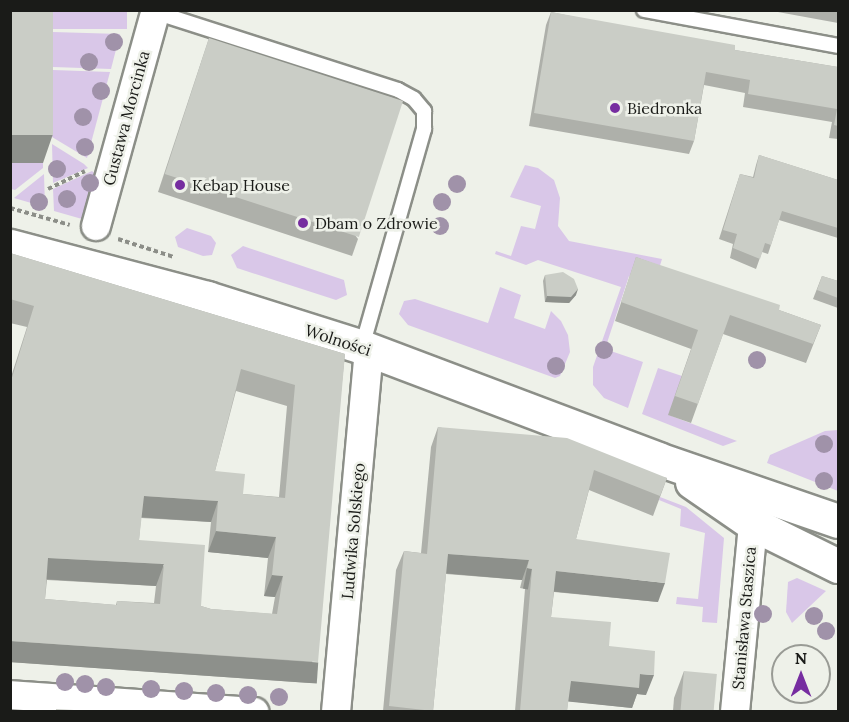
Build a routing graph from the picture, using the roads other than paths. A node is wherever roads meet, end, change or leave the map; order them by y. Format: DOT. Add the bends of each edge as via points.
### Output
graph roads {
  1 [pos="644,10"];
  2 [pos="156,11"];
  3 [pos="838,46"];
  4 [pos="96,226"];
  5 [pos="10,246"];
  6 [pos="366,349"];
  7 [pos="658,459"];
  8 [pos="838,521"];
  9 [pos="753,524"];
  10 [pos="838,566"];
  11 [pos="10,695"];
  12 [pos="127,707"];
  13 [pos="254,711"];
  14 [pos="336,711"];
  15 [pos="735,711"];
  1 -- 3 [label="lane"];
  2 -- 4 [label="street, Gustawa Morcinka"];
  2 -- 6 [label="lane" via="398,90 414,99 424,111 424,129"];
  5 -- 6 [label="street, Wolności" via="207,298"];
  6 -- 7 [label="street, Wolności"];
  6 -- 14 [label="street, Ludwika Solskiego"];
  7 -- 8 [label="street, Wolności"];
  7 -- 9 [label="street, Wolności"];
  9 -- 10 [label="street, Wolności"];
  9 -- 15 [label="street, Stanisława Staszica"];
  11 -- 12 [label="street"];
  12 -- 13 [label="street"];
}
